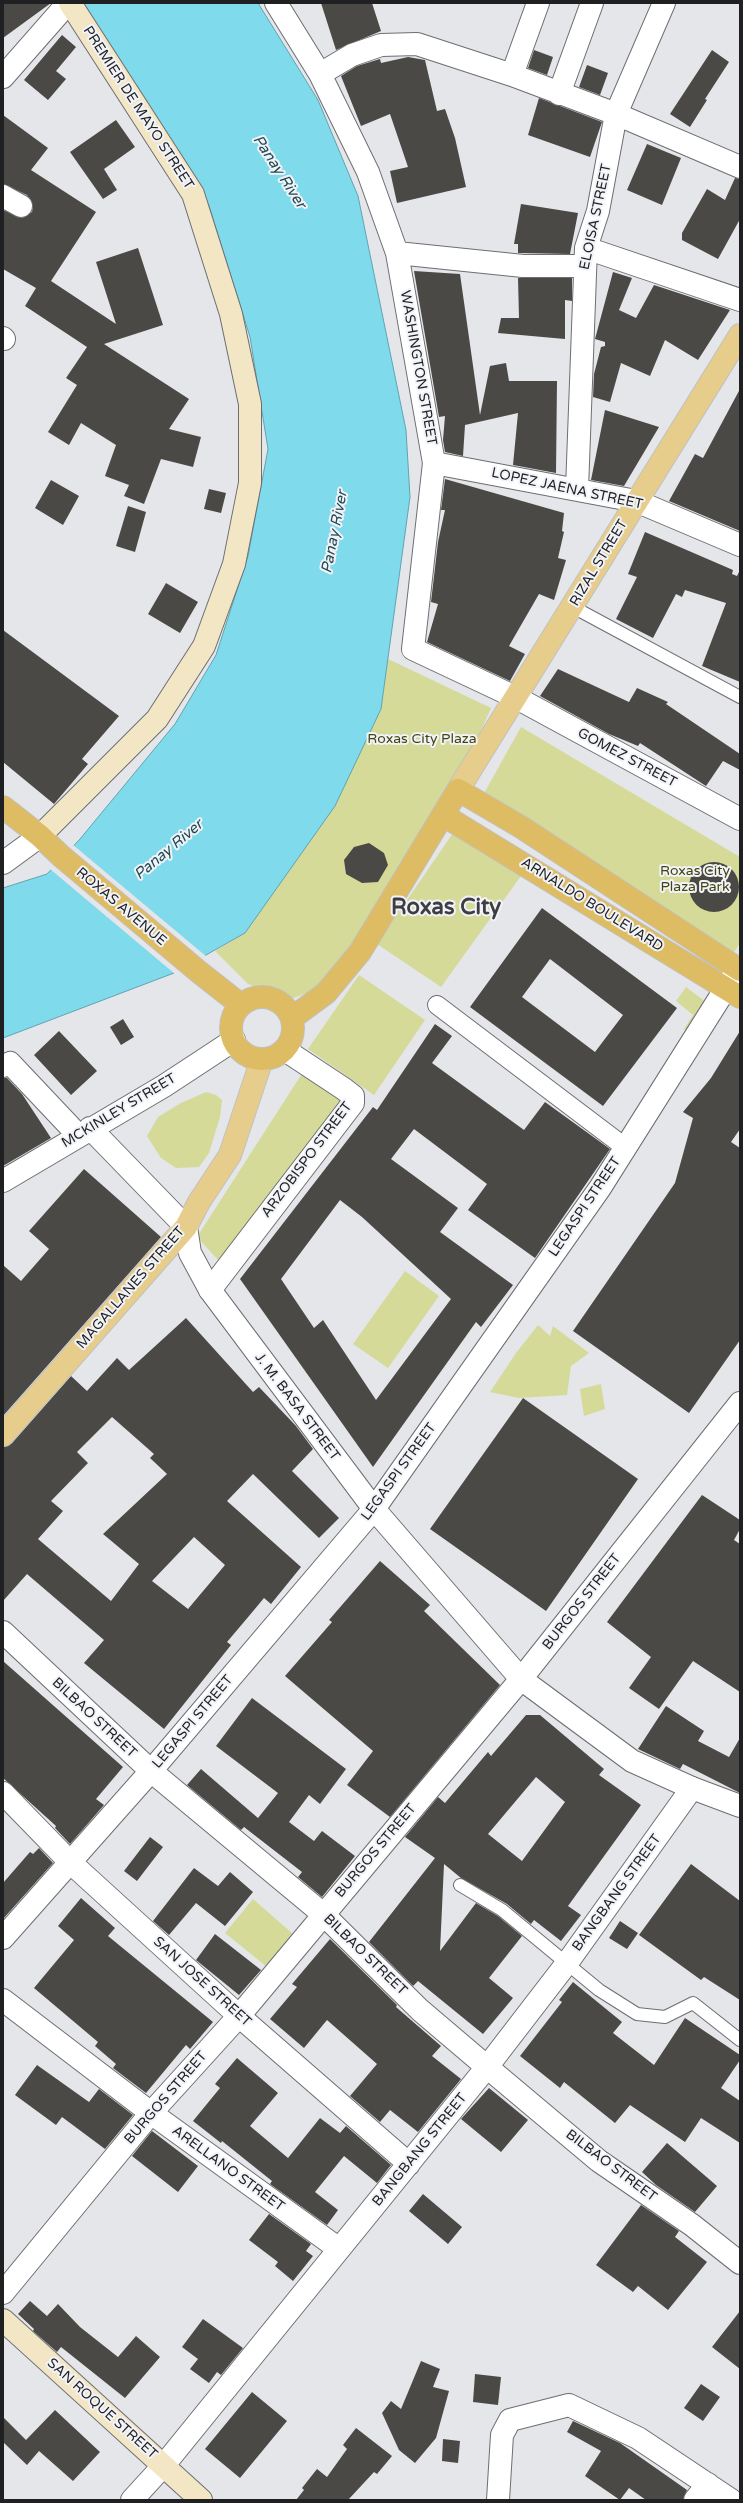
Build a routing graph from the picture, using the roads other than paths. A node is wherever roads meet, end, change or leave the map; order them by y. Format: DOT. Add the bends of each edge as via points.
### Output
graph roads {
  1 [pos="69,3"];
  2 [pos="276,3"];
  3 [pos="538,3"];
  4 [pos="592,3"];
  5 [pos="664,3"];
  6 [pos="320,74"];
  7 [pos="512,75"];
  8 [pos="3,77"];
  9 [pos="559,94"];
  10 [pos="616,114"];
  11 [pos="740,167"];
  12 [pos="397,253"];
  13 [pos="585,257"];
  14 [pos="740,300"];
  15 [pos="740,335"];
  16 [pos="434,463"];
  17 [pos="577,489"];
  18 [pos="636,501"];
  19 [pos="740,545"];
  20 [pos="573,607"];
  21 [pos="515,697"];
  22 [pos="740,697"];
  23 [pos="458,790"];
  24 [pos="3,807"];
  25 [pos="443,815"];
  26 [pos="740,819"];
  27 [pos="40,836"];
  28 [pos="3,864"];
  29 [pos="739,968"];
  30 [pos="734,993"];
  31 [pos="242,1005"];
  32 [pos="437,1005"];
  33 [pos="292,1018"];
  34 [pos="234,1040"];
  35 [pos="285,1050"];
  36 [pos="262,1059"];
  37 [pos="3,1066"];
  38 [pos="84,1132"];
  39 [pos="626,1148"];
  40 [pos="3,1181"];
  41 [pos="186,1227"];
  42 [pos="210,1290"];
  43 [pos="740,1403"];
  44 [pos="3,1435"];
  45 [pos="374,1510"];
  46 [pos="3,1632"];
  47 [pos="521,1679"];
  48 [pos="151,1771"];
  49 [pos="692,1788"];
  50 [pos="3,1793"];
  51 [pos="740,1806"];
  52 [pos="71,1862"];
  53 [pos="460,1886"];
  54 [pos="323,1914"];
  55 [pos="3,1938"];
  56 [pos="567,1963"];
  57 [pos="3,2000"];
  58 [pos="239,2016"];
  59 [pos="740,2040"];
  60 [pos="487,2067"];
  61 [pos="150,2112"];
  62 [pos="409,2164"];
  63 [pos="340,2249"];
  64 [pos="740,2263"];
  65 [pos="3,2293"];
  66 [pos="3,2320"];
  67 [pos="164,2465"];
  68 [pos="701,2492"];
  69 [pos="132,2500"];
  70 [pos="201,2500"];
  71 [pos="498,2500"];
  72 [pos="731,2500"];
  1 -- 8 [label="street"];
  1 -- 27 [label="main road, PREMIER DE MAYO STREET" via="193,194 231,314 250,404 250,483 234,564 204,646 157,719"];
  2 -- 6 [label="street, WASHINGTON STREET"];
  3 -- 7 [label="street"];
  4 -- 9 [label="street"];
  5 -- 10 [label="street, ELOISA STREET"];
  6 -- 7 [label="street" via="352,55 382,44 417,44"];
  6 -- 12 [label="street, WASHINGTON STREET" via="368,172"];
  7 -- 9 [label="street"];
  9 -- 10 [label="street"];
  10 -- 11 [label="street"];
  10 -- 13 [label="street, ELOISA STREET" via="598,211"];
  12 -- 13 [label="street" via="523,266"];
  12 -- 16 [label="street, WASHINGTON STREET"];
  13 -- 14 [label="street"];
  13 -- 17 [label="street, ELOISA STREET"];
  15 -- 18 [label="main road, RIZAL STREET"];
  16 -- 17 [label="street, LOPEZ JAENA STREET"];
  16 -- 21 [label="street, WASHINGTON STREET" via="413,649"];
  17 -- 18 [label="street, LOPEZ JAENA STREET"];
  18 -- 19 [label="street, LOPEZ JAENA STREET"];
  18 -- 20 [label="main road, RIZAL STREET"];
  20 -- 21 [label="main road, RIZAL STREET"];
  20 -- 22 [label="lane"];
  21 -- 23 [label="main road, RIZAL STREET"];
  21 -- 26 [label="street, GOMEZ STREET"];
  23 -- 25 [label="highway"];
  23 -- 29 [label="highway, ARNALDO BOULEVARD"];
  24 -- 27 [label="highway, ROXAS AVENUE"];
  25 -- 30 [label="highway, ARNALDO BOULEVARD"];
  25 -- 33 [label="highway" via="360,952 326,993"];
  27 -- 28 [label="street"];
  27 -- 31 [label="highway, ROXAS AVENUE" via="199,972"];
  29 -- 30 [label="street, LEGASPI STREET"];
  30 -- 39 [label="street, LEGASPI STREET"];
  31 -- 33 [label="highway" via="250,1000 271,998 287,1009"];
  31 -- 34 [label="highway" via="232,1022"];
  32 -- 39 [label="street"];
  33 -- 35 [label="highway" via="293,1035"];
  34 -- 36 [label="highway" via="245,1054"];
  34 -- 38 [label="street, MCKINLEY STREET" via="164,1086"];
  35 -- 36 [label="highway"];
  35 -- 42 [label="street, ARZOBISPO STREET" via="353,1096 353,1103"];
  36 -- 41 [label="main road, MAGALLANES STREET" via="230,1155"];
  37 -- 38 [label="street" via="10,1063"];
  38 -- 40 [label="street, MCKINLEY STREET"];
  38 -- 41 [label="street"];
  39 -- 45 [label="street, LEGASPI STREET"];
  41 -- 42 [label="street, J. M. BASA STREET" via="190,1253"];
  41 -- 44 [label="main road, MAGALLANES STREET"];
  42 -- 45 [label="street, J. M. BASA STREET"];
  43 -- 47 [label="street, BURGOS STREET"];
  45 -- 47 [label="street, J. M. BASA STREET"];
  45 -- 48 [label="street, LEGASPI STREET"];
  46 -- 48 [label="street, BILBAO STREET"];
  47 -- 49 [label="street, J. M. BASA STREET" via="632,1761"];
  47 -- 54 [label="street, BURGOS STREET"];
  48 -- 52 [label="street, LEGASPI STREET"];
  48 -- 54 [label="street, BILBAO STREET"];
  49 -- 51 [label="street, J. M. BASA STREET"];
  49 -- 56 [label="street, BANGBANG STREET"];
  50 -- 52 [label="street, SAN JOSE STREET"];
  52 -- 55 [label="street, LEGASPI STREET"];
  52 -- 58 [label="street, SAN JOSE STREET"];
  53 -- 56 [label="lane" via="502,1910"];
  54 -- 58 [label="street, BURGOS STREET"];
  54 -- 60 [label="street, BILBAO STREET" via="420,2010"];
  56 -- 59 [label="lane" via="599,1990 637,2014 665,2016 693,2003"];
  56 -- 60 [label="street, BANGBANG STREET"];
  57 -- 61 [label="street, ARELLANO STREET"];
  58 -- 61 [label="street, BURGOS STREET"];
  58 -- 62 [label="street, SAN JOSE STREET"];
  60 -- 62 [label="street, BANGBANG STREET"];
  60 -- 64 [label="street, BILBAO STREET" via="599,2161 692,2225"];
  61 -- 63 [label="street, ARELLANO STREET"];
  61 -- 65 [label="street, BURGOS STREET"];
  62 -- 63 [label="street, BANGBANG STREET"];
  63 -- 67 [label="street, BANGBANG STREET"];
  66 -- 67 [label="main road, SAN ROQUE STREET"];
  67 -- 69 [label="street, BANGBANG STREET"];
  67 -- 70 [label="main road, SAN ROQUE STREET"];
  68 -- 71 [label="street" via="638,2438 569,2405 510,2420 502,2435"];
  68 -- 72 [label="street"];
}
